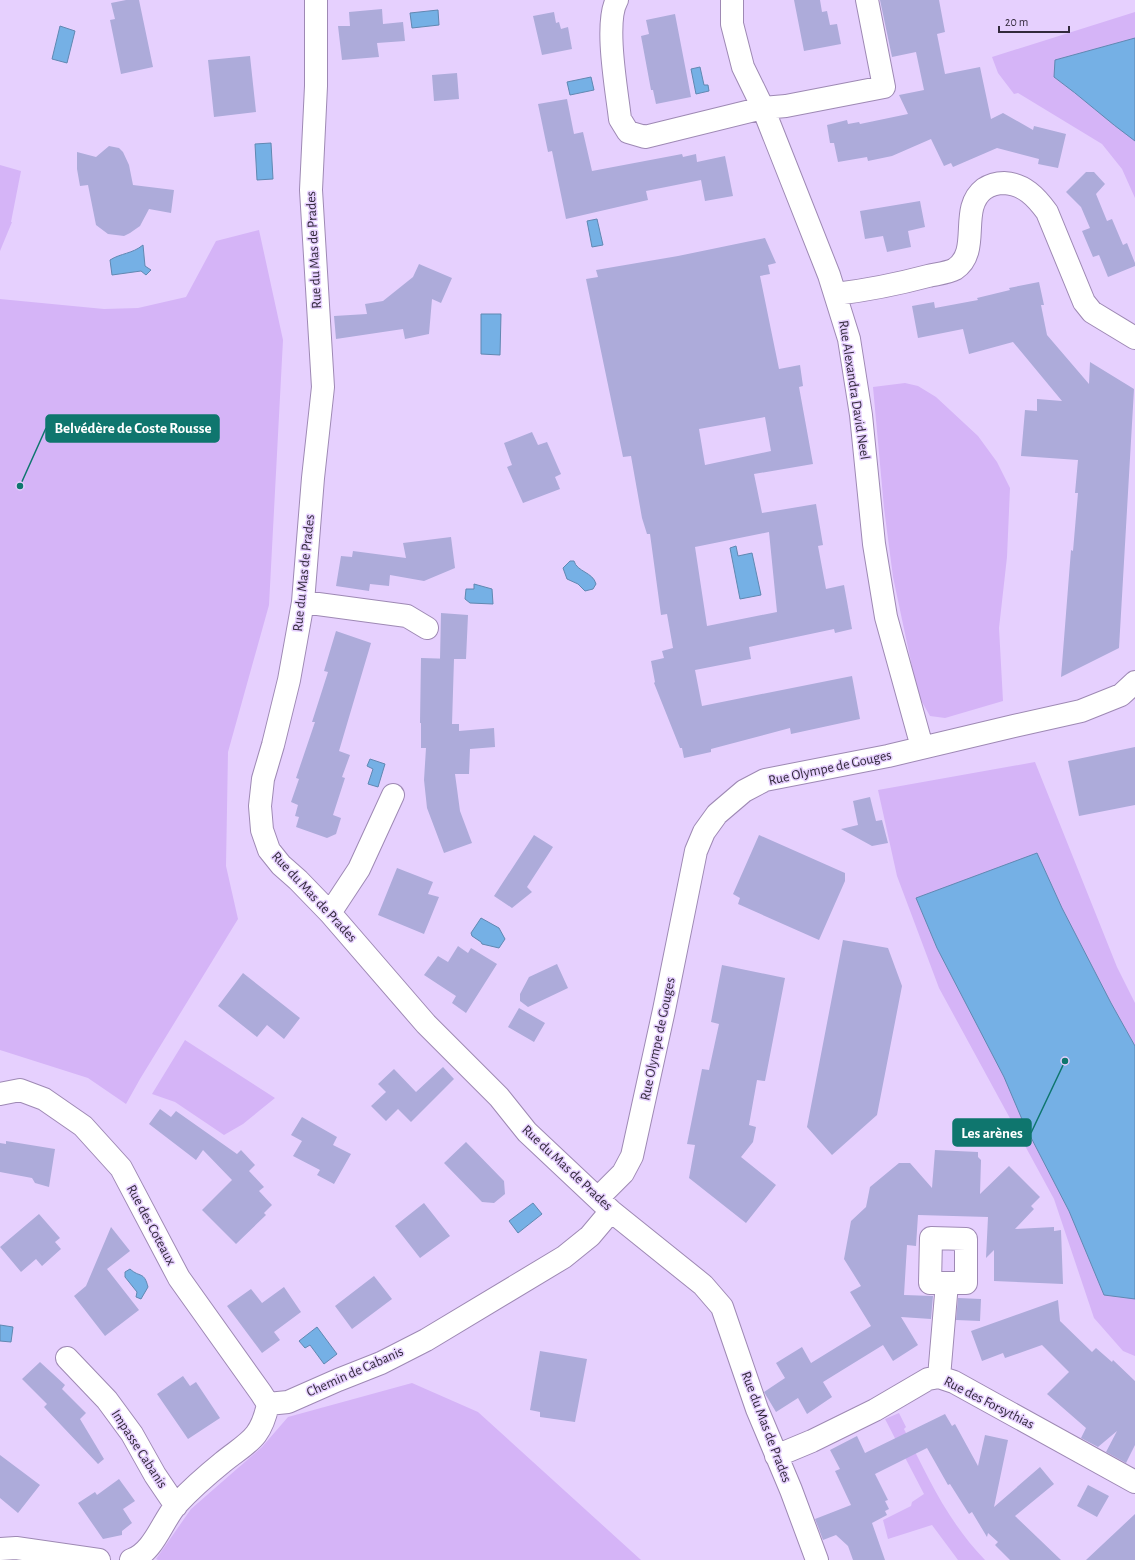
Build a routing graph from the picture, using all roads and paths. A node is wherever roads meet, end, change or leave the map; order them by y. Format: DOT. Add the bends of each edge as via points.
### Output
graph roads {
  1 [pos="316,0"];
  2 [pos="617,0"];
  3 [pos="732,0"];
  4 [pos="867,0"];
  5 [pos="763,108"];
  6 [pos="836,294"];
  7 [pos="1135,338"];
  8 [pos="303,602"];
  9 [pos="426,628"];
  10 [pos="1135,682"];
  11 [pos="922,747"];
  12 [pos="393,796"];
  13 [pos="330,913"];
  14 [pos="0,1094"];
  15 [pos="604,1204"];
  16 [pos="947,1283"];
  17 [pos="67,1358"];
  18 [pos="939,1378"];
  19 [pos="268,1404"];
  20 [pos="776,1456"];
  21 [pos="1135,1482"];
  22 [pos="176,1506"];
  23 [pos="0,1549"];
  24 [pos="99,1560"];
  25 [pos="131,1560"];
  26 [pos="817,1560"];
  1 -- 8 [label="street, Rue du Mas de Prades" via="316,86 310,190 323,387"];
  2 -- 5 [label="street" via="611,27 620,120 628,132 645,137"];
  3 -- 5 [label="street, Rue Alexandra David Neel" via="732,24 743,67"];
  4 -- 5 [label="street" via="884,86 786,106"];
  5 -- 6 [label="street, Rue Alexandra David Neel"];
  6 -- 7 [label="street" via="881,288 953,270 962,260 968,247 969,217 976,198 989,186 1013,183 1027,190 1048,212 1084,302 1092,312"];
  6 -- 11 [label="street, Rue Alexandra David Neel" via="849,339 861,415 874,544 886,617"];
  8 -- 9 [label="street" via="407,616"];
  8 -- 13 [label="street, Rue du Mas de Prades" via="289,680 263,779 260,820 269,850 280,865"];
  10 -- 11 [label="street, Rue Olympe de Gouges" via="1120,695 1081,711"];
  11 -- 15 [label="street, Rue Olympe de Gouges" via="765,780 744,791 709,823 696,851 632,1156"];
  12 -- 13 [label="street" via="359,869"];
  13 -- 15 [label="street, Rue du Mas de Prades" via="426,1024 499,1098 527,1132"];
  14 -- 19 [label="street, Rue des Coteaux" via="20,1090 44,1099 83,1126 121,1168 179,1278"];
  15 -- 19 [label="street, Chemin de Cabanis" via="590,1236 564,1257 426,1340 381,1363 288,1402"];
  15 -- 20 [label="street, Rue du Mas de Prades" via="703,1285 722,1307 757,1410"];
  16 -- 18 [label="street"];
  17 -- 22 [label="street, Impasse Cabanis" via="107,1400 132,1434"];
  18 -- 20 [label="street, Rue des Forsythias" via="928,1379 875,1410"];
  18 -- 21 [label="street, Rue des Forsythias" via="954,1382"];
  19 -- 22 [label="street" via="262,1424 250,1444 218,1467"];
  20 -- 26 [label="street, Rue du Mas de Prades"];
  22 -- 25 [label="street" via="144,1552"];
  23 -- 24 [label="street" via="16,1548"];
}
